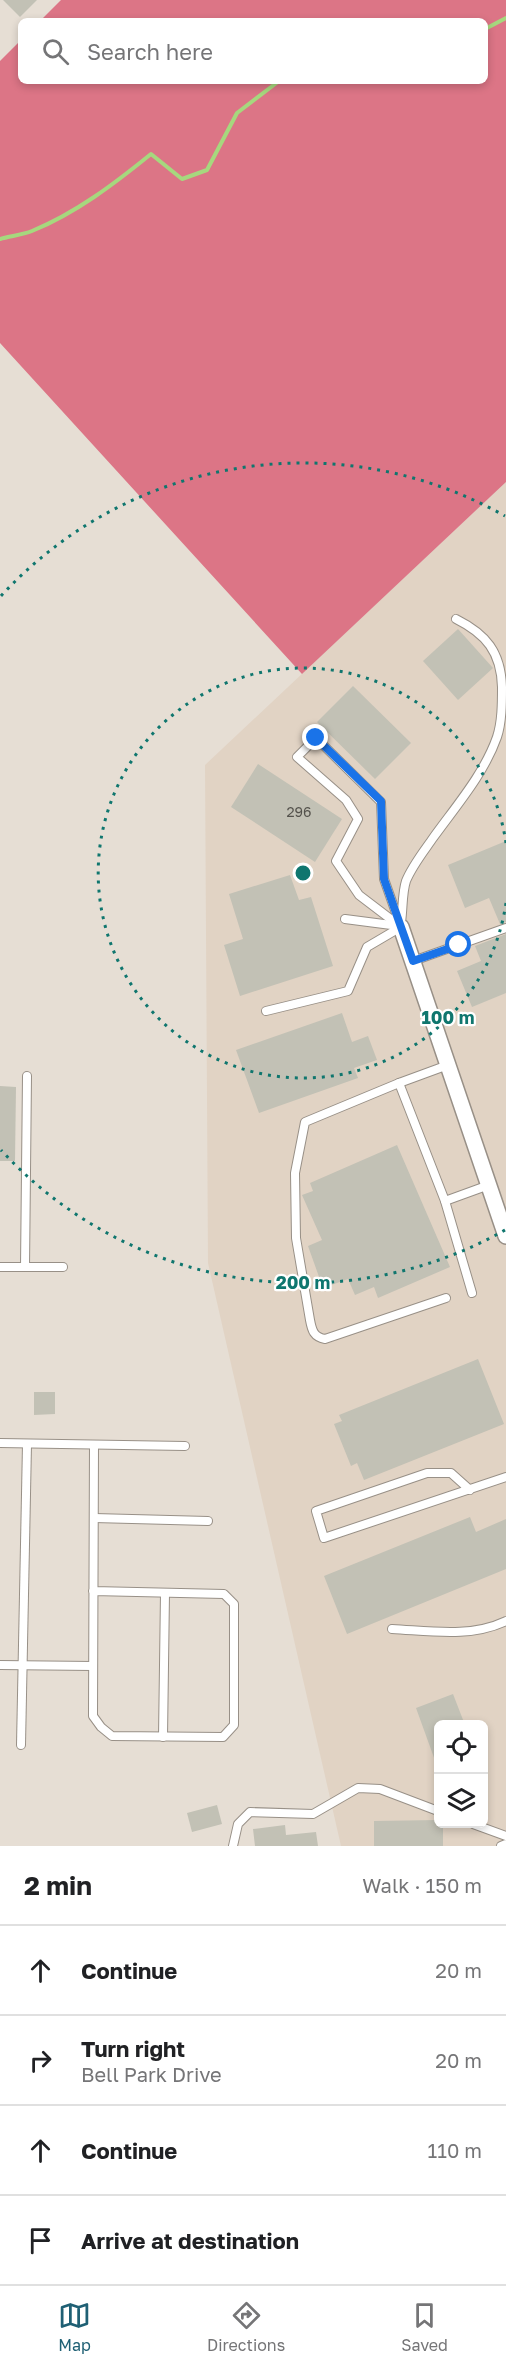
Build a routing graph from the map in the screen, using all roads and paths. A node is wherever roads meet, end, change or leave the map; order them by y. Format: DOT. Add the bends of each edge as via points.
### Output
graph roads {
  1 [pos="456,619"];
  2 [pos="345,919"];
  3 [pos="401,927"];
  4 [pos="506,928"];
  5 [pos="413,961"];
  6 [pos="266,1011"];
  7 [pos="448,1065"];
  8 [pos="27,1076"];
  9 [pos="399,1083"];
  10 [pos="489,1185"];
  11 [pos="445,1201"];
  12 [pos="506,1236"];
  13 [pos="0,1267"];
  14 [pos="25,1267"];
  15 [pos="63,1267"];
  16 [pos="472,1293"];
  17 [pos="446,1298"];
  18 [pos="0,1443"];
  19 [pos="27,1444"];
  20 [pos="94,1445"];
  21 [pos="185,1446"];
  22 [pos="506,1477"];
  23 [pos="470,1490"];
  24 [pos="94,1518"];
  25 [pos="208,1521"];
  26 [pos="93,1591"];
  27 [pos="165,1593"];
  28 [pos="506,1621"];
  29 [pos="392,1629"];
  30 [pos="0,1665"];
  31 [pos="22,1666"];
  32 [pos="93,1666"];
  33 [pos="163,1737"];
  34 [pos="21,1745"];
  35 [pos="434,1809"];
  36 [pos="484,1828"];
  37 [pos="506,1836"];
  38 [pos="506,1844"];
  39 [pos="233,1846"];
  40 [pos="501,1846"];
  1 -- 3 [label="lane" via="488,641 498,659 502,703 498,735 484,766 406,882"];
  2 -- 3 [label="lane"];
  3 -- 3 [label="lane" via="384,879 381,801 316,738 297,757 346,800 358,819 336,861 359,895"];
  3 -- 5 [label="street"];
  3 -- 6 [label="lane" via="367,947 348,991"];
  4 -- 5 [label="lane"];
  5 -- 7 [label="street"];
  7 -- 9 [label="lane"];
  7 -- 10 [label="street"];
  8 -- 14 [label="lane"];
  9 -- 11 [label="lane"];
  9 -- 17 [label="lane" via="311,1119 302,1128 295,1173 296,1238 310,1320 313,1332 325,1339"];
  10 -- 11 [label="lane"];
  10 -- 12 [label="street"];
  11 -- 16 [label="lane"];
  13 -- 14 [label="lane"];
  14 -- 15 [label="lane"];
  18 -- 19 [label="lane"];
  19 -- 20 [label="lane"];
  19 -- 31 [label="lane"];
  20 -- 21 [label="lane"];
  20 -- 24 [label="lane"];
  22 -- 23 [label="lane"];
  23 -- 23 [label="lane" via="452,1473 427,1473 316,1511 324,1539"];
  24 -- 25 [label="lane"];
  24 -- 26 [label="lane"];
  26 -- 27 [label="lane"];
  26 -- 32 [label="lane"];
  27 -- 33 [label="lane"];
  27 -- 33 [label="lane" via="224,1594 234,1604 234,1725 223,1737"];
  28 -- 29 [label="lane" via="490,1629 460,1633"];
  30 -- 31 [label="lane"];
  31 -- 32 [label="lane"];
  31 -- 34 [label="lane"];
  32 -- 33 [label="lane" via="93,1716 101,1727 112,1736"];
  35 -- 39 [label="lane" via="380,1789 358,1788 313,1814 250,1812 238,1824"];
  36 -- 37 [label="lane"];
  38 -- 40 [label="lane"];
}
